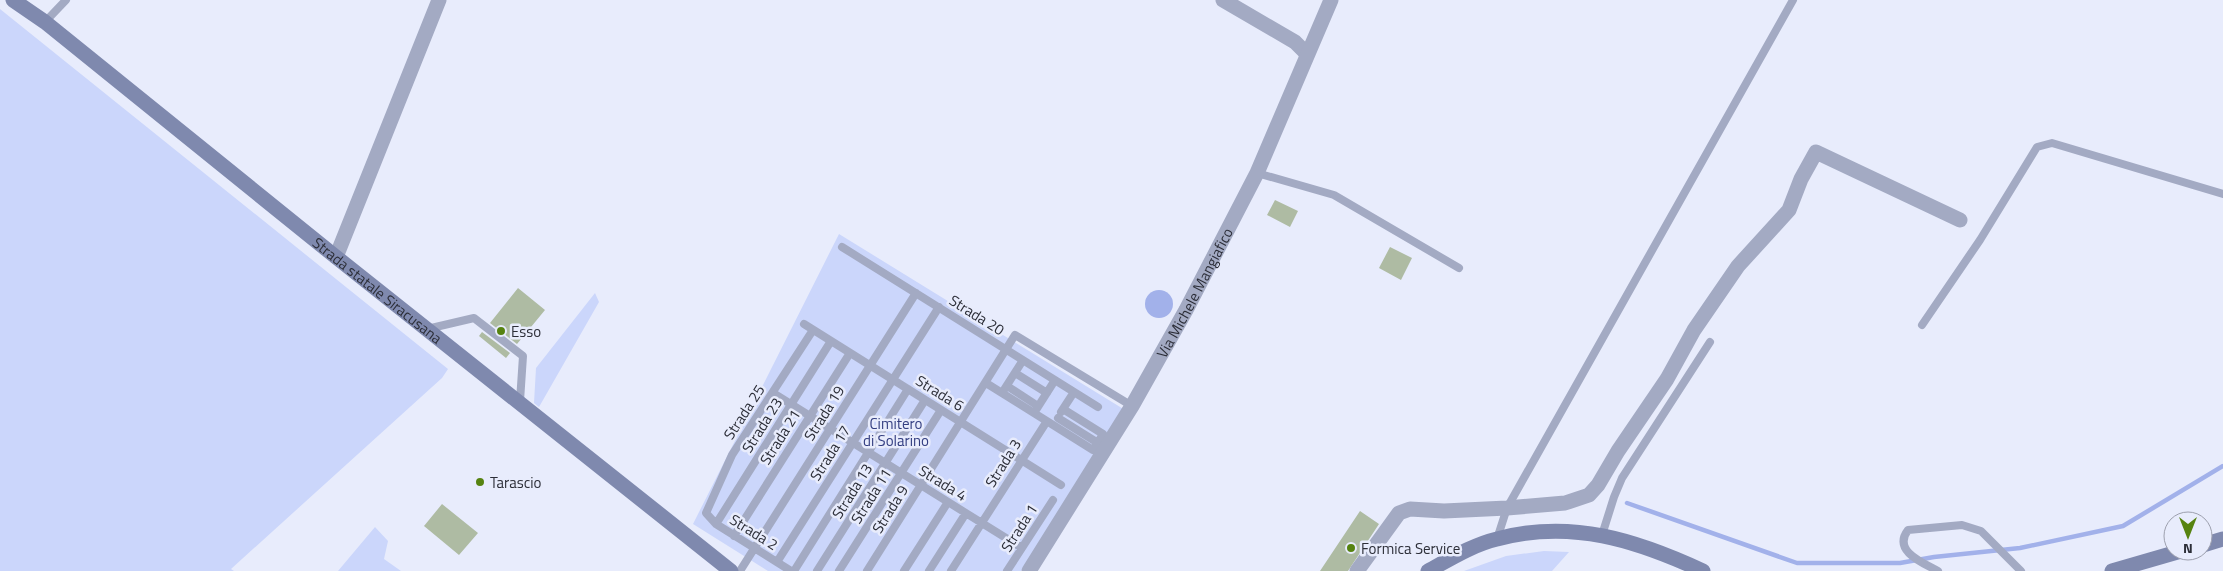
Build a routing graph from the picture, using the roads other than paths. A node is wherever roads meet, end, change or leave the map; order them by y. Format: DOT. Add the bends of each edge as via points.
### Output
graph roads {
  1 [pos="13,0"];
  2 [pos="66,0"];
  3 [pos="439,0"];
  4 [pos="1223,0"];
  5 [pos="1331,0"];
  6 [pos="1793,0"];
  7 [pos="23,4"];
  8 [pos="45,22"];
  9 [pos="1307,54"];
  10 [pos="1257,173"];
  11 [pos="2223,194"];
  12 [pos="1960,220"];
  13 [pos="842,246"];
  14 [pos="336,257"];
  15 [pos="1460,268"];
  16 [pos="916,293"];
  17 [pos="938,307"];
  18 [pos="804,324"];
  19 [pos="1922,325"];
  20 [pos="427,329"];
  21 [pos="813,330"];
  22 [pos="831,341"];
  23 [pos="1710,342"];
  24 [pos="1007,350"];
  25 [pos="850,353"];
  26 [pos="1023,360"];
  27 [pos="870,365"];
  28 [pos="1015,373"];
  29 [pos="893,380"];
  30 [pos="1055,380"];
  31 [pos="986,383"];
  32 [pos="908,389"];
  33 [pos="1005,390"];
  34 [pos="1074,392"];
  35 [pos="773,393"];
  36 [pos="1047,393"];
  37 [pos="925,400"];
  38 [pos="520,401"];
  39 [pos="791,404"];
  40 [pos="1132,406"];
  41 [pos="1098,407"];
  42 [pos="1036,409"];
  43 [pos="1063,409"];
  44 [pos="941,410"];
  45 [pos="810,416"];
  46 [pos="1052,421"];
  47 [pos="961,422"];
  48 [pos="830,428"];
  49 [pos="853,443"];
  50 [pos="869,452"];
  51 [pos="1021,460"];
  52 [pos="885,463"];
  53 [pos="901,473"];
  54 [pos="921,485"];
  55 [pos="1061,485"];
  56 [pos="1053,500"];
  57 [pos="948,502"];
  58 [pos="1507,508"];
  59 [pos="706,513"];
  60 [pos="966,514"];
  61 [pos="982,523"];
  62 [pos="716,524"];
  63 [pos="1602,534"];
  64 [pos="734,536"];
  65 [pos="1496,539"];
  66 [pos="755,548"];
  67 [pos="1022,548"];
  68 [pos="2163,556"];
  69 [pos="777,562"];
  70 [pos="731,571"];
  71 [pos="740,571"];
  72 [pos="792,571"];
  73 [pos="817,571"];
  74 [pos="839,571"];
  75 [pos="867,571"];
  76 [pos="904,571"];
  77 [pos="929,571"];
  78 [pos="952,571"];
  79 [pos="1007,571"];
  80 [pos="1029,571"];
  81 [pos="1357,571"];
  82 [pos="1428,571"];
  83 [pos="1703,571"];
  84 [pos="1938,571"];
  85 [pos="2021,571"];
  86 [pos="2112,571"];
  1 -- 7 [label="main road, Strada statale Siracusana"];
  2 -- 8 [label="lane"];
  3 -- 14 [label="street"];
  4 -- 9 [label="street" via="1295,42"];
  5 -- 9 [label="street, Via Michele Mangiafico"];
  6 -- 58 [label="lane"];
  7 -- 8 [label="main road, Strada statale Siracusana"];
  8 -- 14 [label="main road, Strada statale Siracusana"];
  9 -- 10 [label="street, Via Michele Mangiafico"];
  10 -- 15 [label="lane" via="1334,195"];
  10 -- 40 [label="street, Via Michele Mangiafico"];
  11 -- 19 [label="lane" via="2052,143 2037,148"];
  12 -- 58 [label="street" via="1816,152 1789,210 1733,274 1694,330 1667,379 1598,485 1589,495 1565,503"];
  13 -- 16 [label="lane, Strada 20"];
  14 -- 20 [label="main road, Strada statale Siracusana"];
  16 -- 17 [label="lane, Strada 20"];
  16 -- 27 [label="lane, Strada 19"];
  17 -- 24 [label="lane, Strada 20"];
  17 -- 29 [label="lane, Strada 17"];
  18 -- 21 [label="lane, Strada 6"];
  20 -- 38 [label="main road, Strada statale Siracusana"];
  20 -- 38 [label="lane" via="474,318 522,356"];
  21 -- 22 [label="lane, Strada 6"];
  21 -- 35 [label="lane, Strada 25"];
  22 -- 25 [label="lane, Strada 6"];
  22 -- 39 [label="lane, Strada 23"];
  23 -- 63 [label="lane" via="1622,478"];
  24 -- 26 [label="lane, Strada 20"];
  24 -- 31 [label="lane, Strada 9"];
  24 -- 40 [label="lane, Strada 9" via="1015,335"];
  25 -- 27 [label="lane, Strada 6"];
  25 -- 45 [label="lane, Strada 21"];
  26 -- 28 [label="lane"];
  26 -- 30 [label="lane, Strada 20"];
  27 -- 29 [label="lane, Strada 6"];
  27 -- 48 [label="lane, Strada 19"];
  28 -- 33 [label="lane"];
  28 -- 36 [label="lane"];
  29 -- 32 [label="lane, Strada 6"];
  29 -- 49 [label="lane, Strada 17"];
  30 -- 34 [label="lane, Strada 20"];
  30 -- 36 [label="lane"];
  31 -- 33 [label="lane"];
  31 -- 47 [label="lane, Strada 9"];
  32 -- 37 [label="lane, Strada 6"];
  32 -- 50 [label="lane"];
  33 -- 42 [label="lane"];
  34 -- 41 [label="lane, Strada 20"];
  34 -- 43 [label="lane, Strada 3"];
  35 -- 39 [label="lane, Strada 4"];
  35 -- 59 [label="lane, Strada 25" via="732,455"];
  36 -- 42 [label="lane"];
  37 -- 44 [label="lane, Strada 6"];
  37 -- 52 [label="lane, Strada 13"];
  38 -- 70 [label="main road, Strada statale Siracusana"];
  39 -- 45 [label="lane, Strada 4"];
  39 -- 62 [label="lane, Strada 23"];
  40 -- 80 [label="street, Via Michele Mangiafico"];
  42 -- 46 [label="lane"];
  43 -- 46 [label="lane, Strada 3"];
  43 -- 46 [label="lane" via="1103,434 1095,446"];
  44 -- 47 [label="lane, Strada 6"];
  44 -- 53 [label="lane, Strada 11"];
  45 -- 48 [label="lane, Strada 4"];
  45 -- 64 [label="lane, Strada 21"];
  46 -- 51 [label="lane, Strada 3"];
  47 -- 51 [label="lane, Strada 6"];
  47 -- 54 [label="lane, Strada 9"];
  48 -- 49 [label="lane, Strada 4"];
  48 -- 66 [label="lane, Strada 19"];
  49 -- 50 [label="lane, Strada 4"];
  49 -- 69 [label="lane, Strada 17"];
  50 -- 52 [label="lane, Strada 4"];
  50 -- 72 [label="lane"];
  51 -- 55 [label="lane, Strada 6"];
  51 -- 61 [label="lane, Strada 3"];
  52 -- 53 [label="lane, Strada 4"];
  52 -- 73 [label="lane, Strada 13"];
  53 -- 54 [label="lane, Strada 4"];
  53 -- 74 [label="lane, Strada 11"];
  54 -- 57 [label="lane, Strada 4"];
  54 -- 75 [label="lane, Strada 9"];
  56 -- 67 [label="lane, Strada 1"];
  57 -- 60 [label="lane, Strada 4"];
  57 -- 76 [label="lane"];
  58 -- 65 [label="lane"];
  58 -- 81 [label="street" via="1444,511 1410,508 1399,513"];
  59 -- 62 [label="lane, Strada 2"];
  60 -- 61 [label="lane, Strada 4"];
  60 -- 77 [label="lane"];
  61 -- 67 [label="lane, Strada 4"];
  61 -- 78 [label="lane, Strada 3"];
  62 -- 64 [label="lane, Strada 2"];
  63 -- 65 [label="main road" via="1564,532"];
  63 -- 83 [label="main road" via="1660,551"];
  64 -- 66 [label="lane, Strada 2"];
  65 -- 82 [label="main road"];
  66 -- 69 [label="lane, Strada 2"];
  66 -- 71 [label="lane, Strada 19"];
  67 -- 79 [label="lane, Strada 1"];
  68 -- 86 [label="main road"];
  69 -- 72 [label="lane, Strada 2"];
  84 -- 85 [label="lane" via="1908,554 1903,544 1908,530 1962,525 1981,531"];
}
